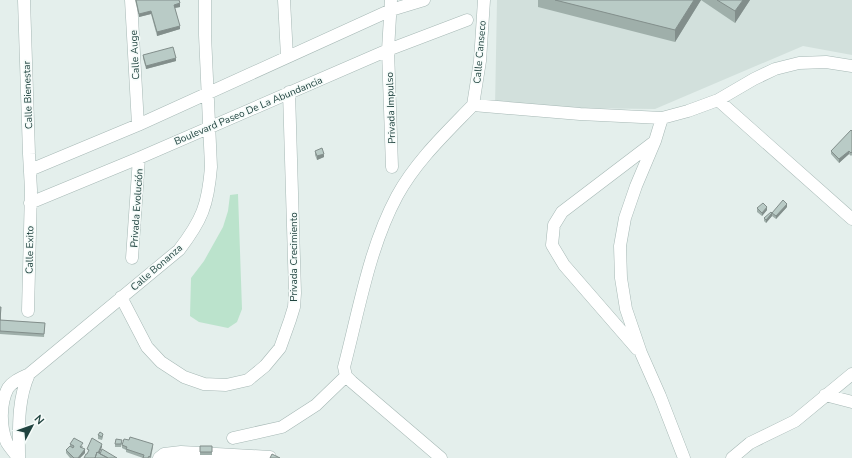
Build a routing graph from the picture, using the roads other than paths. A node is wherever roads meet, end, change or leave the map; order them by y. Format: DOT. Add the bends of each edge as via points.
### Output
graph roads {
  1 [pos="24,0"];
  2 [pos="131,0"];
  3 [pos="205,0"];
  4 [pos="284,0"];
  5 [pos="424,0"];
  6 [pos="484,0"];
  7 [pos="391,5"];
  8 [pos="467,20"];
  9 [pos="388,50"];
  10 [pos="287,57"];
  11 [pos="852,66"];
  12 [pos="289,92"];
  13 [pos="208,93"];
  14 [pos="718,100"];
  15 [pos="473,104"];
  16 [pos="662,118"];
  17 [pos="138,125"];
  18 [pos="209,127"];
  19 [pos="655,141"];
  20 [pos="140,158"];
  21 [pos="392,167"];
  22 [pos="30,170"];
  23 [pos="31,190"];
  24 [pos="30,203"];
  25 [pos="852,219"];
  26 [pos="132,258"];
  27 [pos="121,297"];
  28 [pos="28,311"];
  29 [pos="641,353"];
  30 [pos="29,374"];
  31 [pos="852,374"];
  32 [pos="346,376"];
  33 [pos="825,395"];
  34 [pos="852,402"];
  35 [pos="1,411"];
  36 [pos="233,438"];
  37 [pos="3,442"];
  38 [pos="19,442"];
  39 [pos="19,458"];
  40 [pos="159,458"];
  41 [pos="270,458"];
  42 [pos="441,458"];
  43 [pos="684,458"];
  44 [pos="732,458"];
  1 -- 22 [label="street, Calle Bienestar"];
  2 -- 17 [label="street, Calle Auge"];
  3 -- 13 [label="street, Calle Bonanza"];
  4 -- 10 [label="street"];
  5 -- 7 [label="street"];
  6 -- 15 [label="street, Calle Canseco" via="480,61"];
  7 -- 9 [label="street, Privada Impulso"];
  7 -- 10 [label="street"];
  8 -- 9 [label="street, Boulevard Paseo De La Abundancia"];
  9 -- 12 [label="street, Boulevard Paseo De La Abundancia"];
  9 -- 21 [label="street, Privada Impulso"];
  10 -- 13 [label="street"];
  11 -- 14 [label="street" via="826,62 798,63 775,69"];
  12 -- 18 [label="street, Boulevard Paseo De La Abundancia"];
  12 -- 27 [label="street, Privada Crecimiento" via="295,293 294,307 280,348 265,366 248,380 226,385 204,384 184,378 160,362 147,347"];
  13 -- 17 [label="street"];
  13 -- 18 [label="street, Calle Bonanza"];
  14 -- 16 [label="street"];
  14 -- 25 [label="street"];
  15 -- 16 [label="street" via="580,114"];
  15 -- 32 [label="street" via="422,160 398,195 381,231 344,367"];
  16 -- 19 [label="street"];
  17 -- 22 [label="street"];
  18 -- 20 [label="street, Boulevard Paseo De La Abundancia"];
  18 -- 27 [label="street, Calle Bonanza" via="211,167 204,211 179,250"];
  19 -- 29 [label="street" via="625,218 620,246 621,278 626,309"];
  19 -- 29 [label="street" via="562,212 554,225 552,246 564,265"];
  20 -- 24 [label="street, Boulevard Paseo De La Abundancia"];
  20 -- 26 [label="street, Privada Evolución"];
  22 -- 23 [label="street, Calle Bienestar"];
  23 -- 24 [label="street, Calle Exito"];
  24 -- 28 [label="street, Calle Exito"];
  27 -- 30 [label="street, Calle Bonanza"];
  29 -- 43 [label="street"];
  30 -- 35 [label="street, Calle Bonanza" via="8,388"];
  30 -- 38 [label="street, Calle Bonanza" via="20,399"];
  31 -- 33 [label="street"];
  32 -- 36 [label="street" via="316,405 282,427"];
  32 -- 42 [label="street"];
  33 -- 34 [label="street"];
  33 -- 44 [label="street" via="795,421 750,444"];
  35 -- 37 [label="street, Calle Bonanza"];
  37 -- 38 [label="street"];
  37 -- 39 [label="street, Calle Bonanza"];
  38 -- 39 [label="street, Calle Bonanza"];
  40 -- 41 [label="street" via="164,454 181,452"];
}
